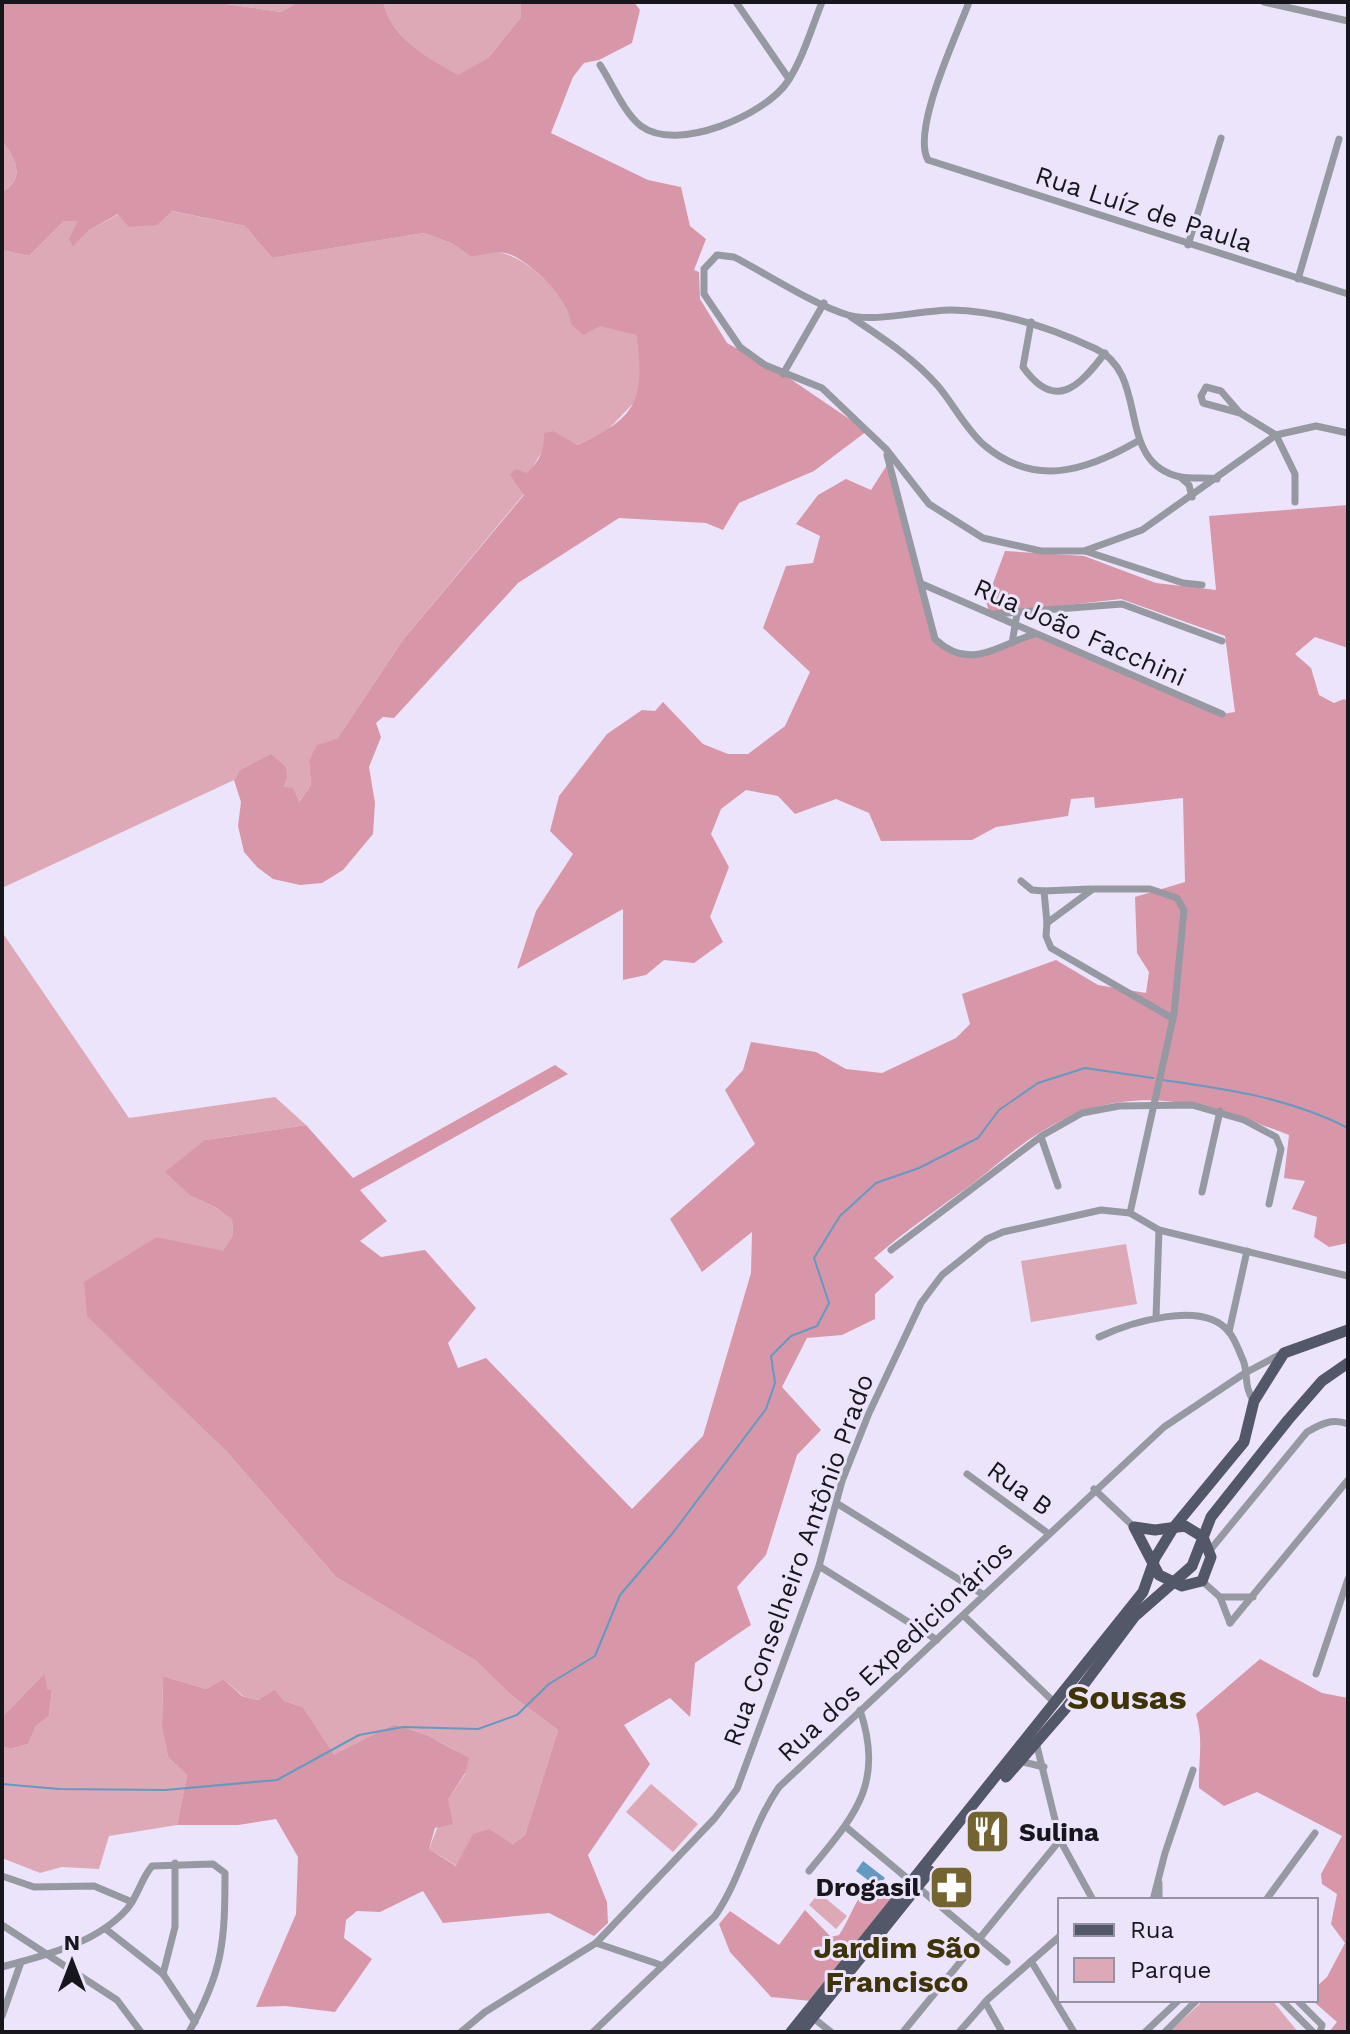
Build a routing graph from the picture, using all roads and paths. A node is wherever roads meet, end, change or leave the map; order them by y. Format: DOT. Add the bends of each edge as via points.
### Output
graph roads {
  1 [pos="736,2"];
  2 [pos="822,2"];
  3 [pos="969,2"];
  4 [pos="1264,2"];
  5 [pos="1348,21"];
  6 [pos="600,65"];
  7 [pos="789,79"];
  8 [pos="1221,138"];
  9 [pos="1339,139"];
  10 [pos="1188,245"];
  11 [pos="1298,279"];
  12 [pos="1348,294"];
  13 [pos="824,303"];
  14 [pos="849,316"];
  15 [pos="1031,322"];
  16 [pos="1105,353"];
  17 [pos="783,374"];
  18 [pos="1240,413"];
  19 [pos="1348,433"];
  20 [pos="1276,435"];
  21 [pos="1138,441"];
  22 [pos="886,449"];
  23 [pos="1180,477"];
  24 [pos="1217,479"];
  25 [pos="917,488"];
  26 [pos="898,496"];
  27 [pos="1192,497"];
  28 [pos="1295,502"];
  29 [pos="1107,544"];
  30 [pos="1084,551"];
  31 [pos="1107,560"];
  32 [pos="922,584"];
  33 [pos="1202,585"];
  34 [pos="990,614"];
  35 [pos="1017,614"];
  36 [pos="1014,625"];
  37 [pos="1035,634"];
  38 [pos="1222,641"];
  39 [pos="1012,643"];
  40 [pos="1222,714"];
  41 [pos="1021,881"];
  42 [pos="1093,889"];
  43 [pos="1044,891"];
  44 [pos="1047,923"];
  45 [pos="1172,1018"];
  46 [pos="1153,1107"];
  47 [pos="1220,1111"];
  48 [pos="1041,1137"];
  49 [pos="1058,1186"];
  50 [pos="1202,1192"];
  51 [pos="1269,1204"];
  52 [pos="1130,1213"];
  53 [pos="1159,1230"];
  54 [pos="891,1250"];
  55 [pos="1247,1251"];
  56 [pos="1348,1276"];
  57 [pos="1156,1318"];
  58 [pos="1348,1330"];
  59 [pos="1229,1332"];
  60 [pos="1099,1337"];
  61 [pos="1284,1353"];
  62 [pos="1348,1363"];
  63 [pos="1245,1373"];
  64 [pos="1254,1401"];
  65 [pos="1348,1424"];
  66 [pos="967,1474"];
  67 [pos="1348,1480"];
  68 [pos="1094,1489"];
  69 [pos="838,1504"];
  70 [pos="1134,1527"];
  71 [pos="1174,1527"];
  72 [pos="1049,1534"];
  73 [pos="1203,1537"];
  74 [pos="1211,1549"];
  75 [pos="819,1566"];
  76 [pos="1153,1567"];
  77 [pos="1348,1579"];
  78 [pos="1202,1581"];
  79 [pos="1171,1583"];
  80 [pos="984,1595"];
  81 [pos="1220,1597"];
  82 [pos="1253,1597"];
  83 [pos="964,1616"];
  84 [pos="937,1640"];
  85 [pos="1316,1674"];
  86 [pos="1055,1703"];
  87 [pos="860,1710"];
  88 [pos="1035,1741"];
  89 [pos="1019,1761"];
  90 [pos="1044,1767"];
  91 [pos="1193,1770"];
  92 [pos="846,1827"];
  93 [pos="1315,1833"];
  94 [pos="1060,1840"];
  95 [pos="175,1863"];
  96 [pos="809,1871"];
  97 [pos="2,1876"];
  98 [pos="915,1884"];
  99 [pos="1092,1898"];
  100 [pos="1156,1898"];
  101 [pos="1267,1898"];
  102 [pos="132,1902"];
  103 [pos="2,1925"];
  104 [pos="107,1930"];
  105 [pos="978,1937"];
  106 [pos="1058,1938"];
  107 [pos="596,1943"];
  108 [pos="48,1954"];
  109 [pos="1031,1961"];
  110 [pos="21,1962"];
  111 [pos="1007,1962"];
  112 [pos="661,1965"];
  113 [pos="2,1967"];
  114 [pos="163,1974"];
  115 [pos="985,2002"];
  116 [pos="1195,2002"];
  117 [pos="1283,2002"];
  118 [pos="1299,2002"];
  119 [pos="1170,2004"];
  120 [pos="2,2016"];
  121 [pos="812,2017"];
  122 [pos="195,2022"];
  123 [pos="141,2032"];
  124 [pos="189,2032"];
  125 [pos="461,2032"];
  126 [pos="593,2032"];
  127 [pos="791,2032"];
  128 [pos="801,2032"];
  129 [pos="831,2032"];
  130 [pos="903,2032"];
  131 [pos="959,2032"];
  132 [pos="1002,2032"];
  133 [pos="1074,2032"];
  134 [pos="1145,2032"];
  135 [pos="1165,2032"];
  136 [pos="1313,2032"];
  137 [pos="1320,2032"];
  1 -- 7 [label="street"];
  2 -- 7 [label="street"];
  3 -- 10 [label="street, Rua Luíz de Paula" via="937,88 923,142 928,160"];
  4 -- 5 [label="street"];
  6 -- 7 [label="street" via="638,124 669,135 724,127 780,91"];
  8 -- 10 [label="street"];
  9 -- 11 [label="street"];
  10 -- 11 [label="street, Rua Luíz de Paula"];
  11 -- 12 [label="street, Rua Luíz de Paula"];
  13 -- 14 [label="street"];
  13 -- 17 [label="street"];
  13 -- 17 [label="street" via="727,254 717,255 704,269 704,294 740,347"];
  14 -- 15 [label="street" via="951,310"];
  14 -- 21 [label="street" via="912,361 984,445 1012,464 1078,470"];
  15 -- 16 [label="street"];
  15 -- 16 [label="street" via="1023,367 1046,390 1076,386"];
  16 -- 21 [label="street" via="1129,385"];
  17 -- 22 [label="street" via="822,388"];
  18 -- 18 [label="street" via="1221,391 1206,387 1203,403"];
  18 -- 20 [label="street"];
  19 -- 20 [label="street" via="1316,426"];
  20 -- 24 [label="street"];
  20 -- 28 [label="street" via="1295,474"];
  21 -- 23 [label="street" via="1161,469"];
  22 -- 25 [label="street"];
  22 -- 26 [label="street"];
  23 -- 24 [label="street"];
  23 -- 27 [label="street"];
  24 -- 27 [label="street"];
  25 -- 26 [label="street"];
  25 -- 30 [label="street" via="929,504 983,538 1041,551"];
  26 -- 32 [label="street"];
  27 -- 29 [label="street" via="1142,530"];
  29 -- 30 [label="street"];
  29 -- 31 [label="street"];
  30 -- 31 [label="street"];
  31 -- 33 [label="street"];
  32 -- 34 [label="street, Rua João Facchini"];
  32 -- 39 [label="street" via="935,639 945,648 968,656"];
  34 -- 35 [label="street"];
  34 -- 36 [label="street, Rua João Facchini"];
  35 -- 36 [label="street"];
  35 -- 38 [label="street" via="1122,604"];
  36 -- 37 [label="street, Rua João Facchini"];
  36 -- 39 [label="street"];
  37 -- 39 [label="street"];
  37 -- 40 [label="street, Rua João Facchini"];
  41 -- 43 [label="street"];
  42 -- 43 [label="street"];
  42 -- 44 [label="street"];
  42 -- 45 [label="street" via="1150,889 1177,898 1185,929"];
  43 -- 44 [label="street"];
  44 -- 45 [label="street" via="1051,948"];
  45 -- 46 [label="street"];
  46 -- 47 [label="street" via="1192,1105"];
  46 -- 48 [label="street" via="1082,1113"];
  46 -- 52 [label="street"];
  47 -- 50 [label="street"];
  47 -- 51 [label="street" via="1281,1144"];
  48 -- 49 [label="street"];
  48 -- 54 [label="street"];
  52 -- 53 [label="street, Rua Conselheiro Antônio Prado"];
  52 -- 69 [label="street, Rua Conselheiro Antônio Prado" via="1101,1210 1003,1232 942,1275 921,1303 882,1380"];
  53 -- 55 [label="street, Rua Conselheiro Antônio Prado"];
  53 -- 57 [label="street"];
  55 -- 56 [label="street, Rua Conselheiro Antônio Prado"];
  55 -- 59 [label="street"];
  57 -- 59 [label="street" via="1209,1318"];
  57 -- 60 [label="street"];
  58 -- 61 [label="main road"];
  59 -- 63 [label="street"];
  61 -- 63 [label="street, Rua dos Expedicionários"];
  61 -- 64 [label="main road"];
  62 -- 73 [label="main road" via="1322,1381 1288,1420 1211,1517"];
  63 -- 64 [label="street"];
  63 -- 68 [label="street, Rua dos Expedicionários" via="1164,1427"];
  64 -- 71 [label="main road" via="1244,1442"];
  65 -- 74 [label="street" via="1321,1423 1307,1432"];
  66 -- 72 [label="street, Rua B"];
  67 -- 82 [label="street"];
  68 -- 70 [label="street"];
  68 -- 72 [label="street, Rua dos Expedicionários"];
  69 -- 75 [label="street, Rua Conselheiro Antônio Prado"];
  69 -- 80 [label="street"];
  70 -- 71 [label="main road"];
  70 -- 76 [label="main road"];
  71 -- 73 [label="main road" via="1193,1529"];
  71 -- 76 [label="main road"];
  72 -- 80 [label="street, Rua dos Expedicionários"];
  73 -- 74 [label="main road"];
  73 -- 79 [label="main road" via="1192,1566"];
  74 -- 78 [label="main road"];
  75 -- 84 [label="street"];
  75 -- 107 [label="street, Rua Conselheiro Antônio Prado" via="737,1789"];
  76 -- 79 [label="main road"];
  76 -- 86 [label="main road" via="1143,1592"];
  77 -- 85 [label="street"];
  78 -- 79 [label="main road"];
  78 -- 81 [label="street"];
  79 -- 88 [label="main road" via="1135,1616"];
  80 -- 83 [label="street, Rua dos Expedicionários"];
  81 -- 82 [label="street"];
  81 -- 82 [label="street" via="1230,1623"];
  83 -- 84 [label="street, Rua dos Expedicionários"];
  83 -- 86 [label="street"];
  84 -- 87 [label="street, Rua dos Expedicionários"];
  86 -- 98 [label="main road"];
  87 -- 92 [label="street" via="870,1760 863,1795"];
  87 -- 112 [label="street, Rua dos Expedicionários" via="779,1787 727,1898 715,1916"];
  88 -- 89 [label="main road"];
  88 -- 90 [label="street"];
  89 -- 90 [label="street"];
  89 -- 98 [label="main road"];
  90 -- 94 [label="street"];
  91 -- 100 [label="street"];
  92 -- 96 [label="street"];
  92 -- 98 [label="street"];
  93 -- 101 [label="street"];
  94 -- 99 [label="street"];
  94 -- 105 [label="street"];
  95 -- 102 [label="street" via="152,1866"];
  95 -- 114 [label="street" via="175,1927"];
  95 -- 122 [label="street" via="213,1864 225,1873 223,1948 212,1992"];
  97 -- 102 [label="street" via="34,1887 94,1886"];
  98 -- 105 [label="street"];
  98 -- 121 [label="main road"];
  98 -- 127 [label="main road"];
  102 -- 104 [label="street"];
  103 -- 108 [label="street"];
  104 -- 108 [label="street"];
  104 -- 114 [label="street"];
  105 -- 111 [label="street"];
  105 -- 130 [label="street"];
  106 -- 109 [label="street"];
  107 -- 112 [label="street"];
  107 -- 125 [label="street, Rua Conselheiro Antônio Prado"];
  108 -- 110 [label="street"];
  108 -- 123 [label="street" via="117,2000"];
  109 -- 115 [label="street"];
  109 -- 133 [label="street"];
  110 -- 113 [label="street"];
  110 -- 120 [label="street"];
  112 -- 126 [label="street, Rua dos Expedicionários"];
  114 -- 122 [label="street"];
  115 -- 131 [label="street"];
  115 -- 132 [label="street"];
  116 -- 135 [label="street"];
  117 -- 136 [label="street"];
  118 -- 137 [label="street" via="1322,2025"];
  119 -- 134 [label="street"];
  121 -- 128 [label="main road"];
  121 -- 129 [label="street"];
  122 -- 124 [label="street"];
}
